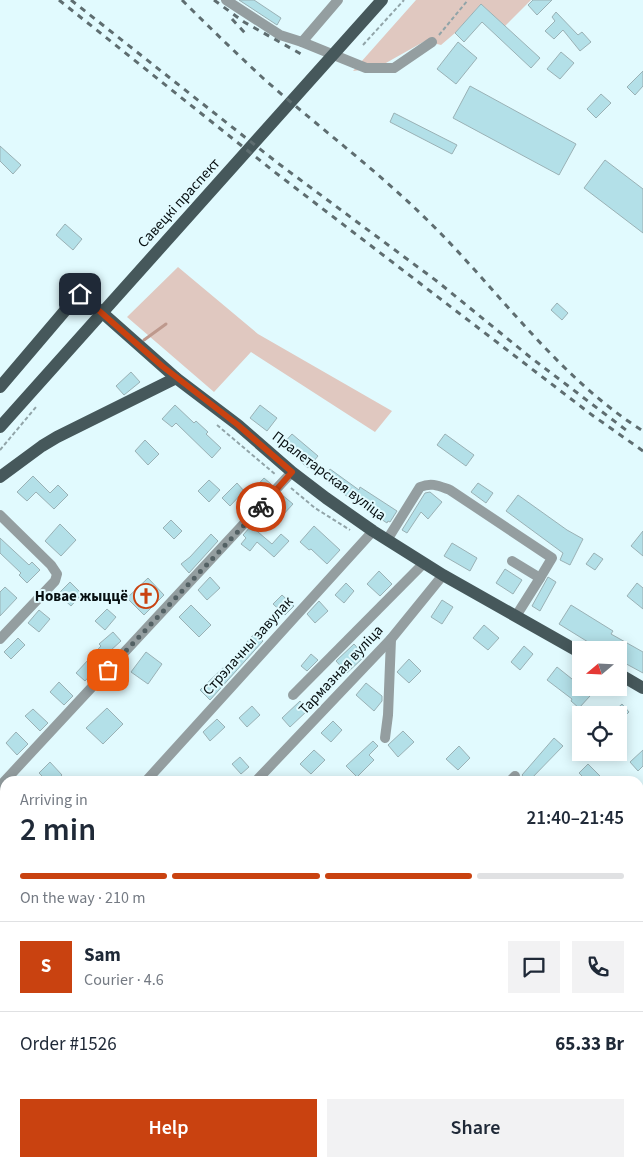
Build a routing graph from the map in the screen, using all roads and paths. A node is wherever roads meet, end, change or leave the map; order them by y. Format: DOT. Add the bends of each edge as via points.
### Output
graph roads {
  1 [pos="226,0"];
  2 [pos="338,0"];
  3 [pos="382,0"];
  4 [pos="404,0"];
  5 [pos="468,0"];
  6 [pos="302,42"];
  7 [pos="432,42"];
  8 [pos="363,45"];
  9 [pos="176,378"];
  10 [pos="0,387"];
  11 [pos="32,403"];
  12 [pos="212,420"];
  13 [pos="0,427"];
  14 [pos="0,450"];
  15 [pos="0,477"];
  16 [pos="288,477"];
  17 [pos="0,515"];
  18 [pos="369,535"];
  19 [pos="387,540"];
  20 [pos="512,561"];
  21 [pos="424,563"];
  22 [pos="443,575"];
  23 [pos="540,578"];
  24 [pos="516,616"];
  25 [pos="0,639"];
  26 [pos="391,639"];
  27 [pos="572,648"];
  28 [pos="628,679"];
  29 [pos="643,688"];
  30 [pos="293,695"];
  31 [pos="385,738"];
  32 [pos="11,776"];
  33 [pos="151,776"];
  34 [pos="261,776"];
  1 -- 6 [label="street" via="280,35"];
  2 -- 6 [label="street"];
  3 -- 11 [label="main road, Савецкі праспект"];
  4 -- 8 [label="path"];
  5 -- 7 [label="path"];
  6 -- 7 [label="street" via="366,68 394,68"];
  9 -- 10 [label="main road, Пралетарская вуліца" via="80,294"];
  9 -- 15 [label="main road" via="57,437"];
  9 -- 16 [label="main road, Пралетарская вуліца" via="238,425"];
  11 -- 13 [label="main road, Савецкі праспект"];
  11 -- 14 [label="path"];
  12 -- 16 [label="path"];
  16 -- 18 [label="main road, Пралетарская вуліца"];
  16 -- 18 [label="path" via="315,508"];
  16 -- 32 [label="street"];
  17 -- 25 [label="street" via="57,574 55,581"];
  18 -- 19 [label="main road, Пралетарская вуліца"];
  18 -- 33 [label="street, Стрэлачны завулак"];
  19 -- 21 [label="main road, Пралетарская вуліца"];
  19 -- 23 [label="street" via="420,487 435,484 450,490 552,558"];
  20 -- 23 [label="street"];
  21 -- 22 [label="main road, Пралетарская вуліца"];
  21 -- 30 [label="street"];
  22 -- 24 [label="main road, Пралетарская вуліца"];
  22 -- 26 [label="street, Тармазная вуліца"];
  23 -- 24 [label="street"];
  24 -- 27 [label="main road, Пралетарская вуліца"];
  26 -- 31 [label="street"];
  26 -- 34 [label="street, Тармазная вуліца"];
  28 -- 29 [label="main road"];
}
